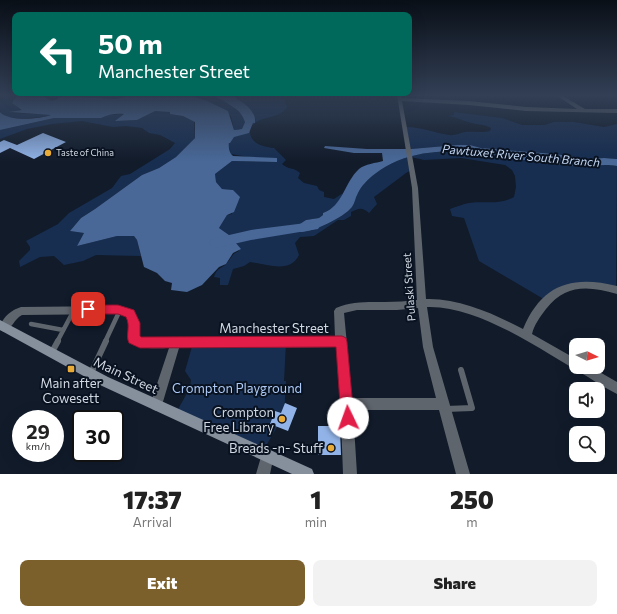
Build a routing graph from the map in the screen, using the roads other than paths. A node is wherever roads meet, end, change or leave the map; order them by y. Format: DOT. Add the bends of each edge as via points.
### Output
graph roads {
  1 [pos="403,117"];
  2 [pos="614,289"];
  3 [pos="422,303"];
  4 [pos="74,310"];
  5 [pos="120,310"];
  6 [pos="30,324"];
  7 [pos="2,326"];
  8 [pos="63,330"];
  9 [pos="526,336"];
  10 [pos="176,342"];
  11 [pos="342,342"];
  12 [pos="51,353"];
  13 [pos="569,361"];
  14 [pos="461,370"];
  15 [pos="90,374"];
  16 [pos="592,374"];
  17 [pos="617,388"];
  18 [pos="347,404"];
  19 [pos="156,405"];
  20 [pos="444,406"];
  21 [pos="268,455"];
  22 [pos="263,474"];
  23 [pos="307,474"];
  24 [pos="350,474"];
  25 [pos="463,474"];
  1 -- 3 [label="street, Pulaski Street" via="412,160"];
  2 -- 9 [label="street" via="587,285 564,288 547,300 529,324"];
  3 -- 9 [label="street, Manchester Street" via="438,303 478,313"];
  3 -- 11 [label="street, Manchester Street" via="343,309 339,311"];
  3 -- 20 [label="street, Pulaski Street" via="428,347"];
  4 -- 5 [label="street"];
  4 -- 7 [label="street" via="21,311"];
  4 -- 8 [label="lane"];
  5 -- 10 [label="street, Manchester Street" via="130,314 134,320 134,340 137,342"];
  5 -- 15 [label="lane"];
  6 -- 8 [label="lane"];
  7 -- 12 [label="main road, Main Street"];
  8 -- 12 [label="lane"];
  9 -- 13 [label="street, Manchester Street"];
  10 -- 11 [label="street, Manchester Street"];
  10 -- 19 [label="street"];
  11 -- 18 [label="street"];
  12 -- 15 [label="main road, Main Street"];
  14 -- 20 [label="lane" via="472,408"];
  15 -- 19 [label="main road, Main Street"];
  16 -- 17 [label="street"];
  18 -- 20 [label="street"];
  18 -- 24 [label="street"];
  19 -- 21 [label="main road, Main Street"];
  20 -- 25 [label="street, Pulaski Street"];
  21 -- 22 [label="street"];
  21 -- 23 [label="main road, Main Street"];
}
